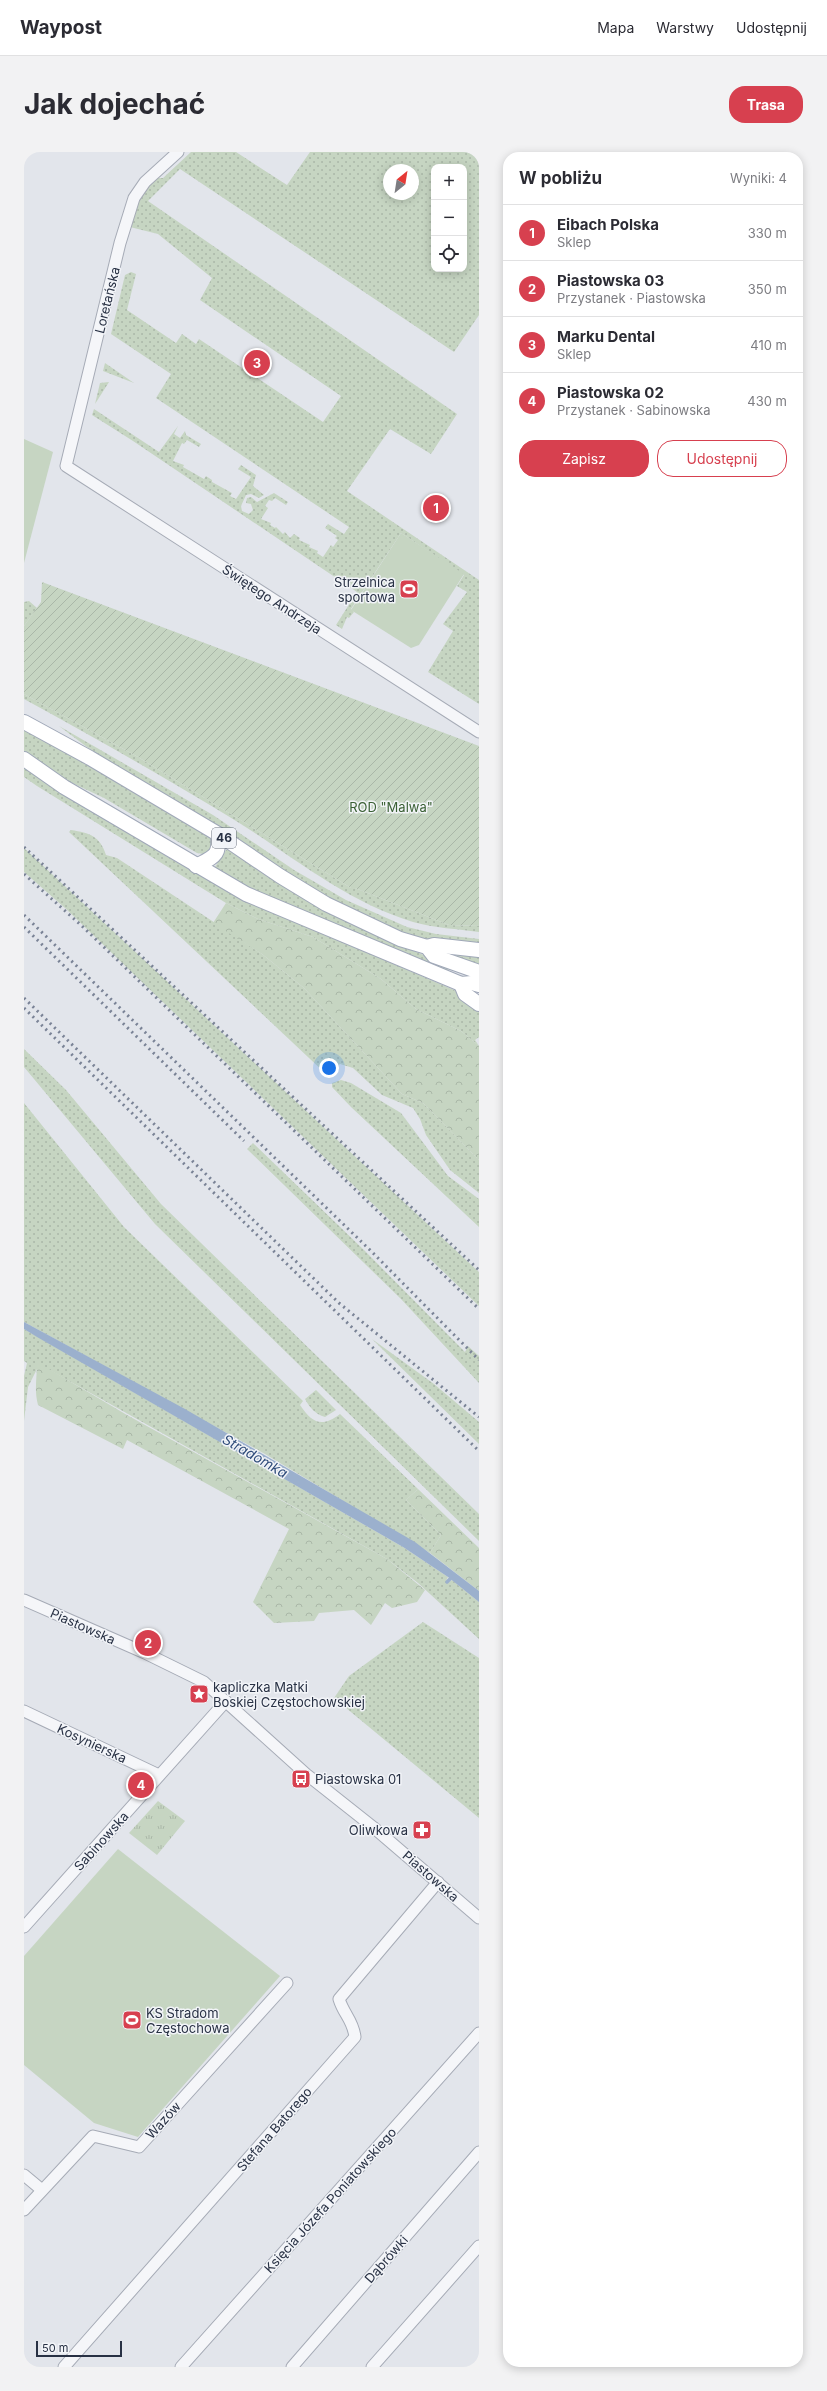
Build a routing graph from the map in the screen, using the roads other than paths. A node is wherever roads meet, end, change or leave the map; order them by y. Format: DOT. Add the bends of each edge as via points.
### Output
graph roads {
  1 [pos="178,152"];
  2 [pos="66,466"];
  3 [pos="24,722"];
  4 [pos="479,732"];
  5 [pos="24,759"];
  6 [pos="218,834"];
  7 [pos="196,866"];
  8 [pos="427,947"];
  9 [pos="479,950"];
  10 [pos="479,972"];
  11 [pos="461,984"];
  12 [pos="479,985"];
  13 [pos="479,1004"];
  14 [pos="24,1600"];
  15 [pos="226,1701"];
  16 [pos="24,1711"];
  17 [pos="159,1775"];
  18 [pos="438,1882"];
  19 [pos="479,1918"];
  20 [pos="24,1927"];
  21 [pos="287,1983"];
  22 [pos="479,2033"];
  23 [pos="479,2152"];
  24 [pos="24,2175"];
  25 [pos="42,2190"];
  26 [pos="24,2210"];
  27 [pos="479,2246"];
  28 [pos="64,2367"];
  29 [pos="181,2367"];
  30 [pos="292,2367"];
  31 [pos="372,2367"];
  1 -- 2 [label="street, Loretańska" via="145,182 134,198 120,243"];
  2 -- 4 [label="street, Świętego Andrzeja"];
  3 -- 6 [label="main road, 46"];
  5 -- 7 [label="main road" via="64,787"];
  6 -- 7 [label="main road" via="219,850 216,855"];
  6 -- 8 [label="main road, 46" via="326,904 400,939"];
  7 -- 11 [label="main road" via="258,899"];
  8 -- 9 [label="main road" via="434,945"];
  8 -- 10 [label="main road, 46" via="434,956"];
  11 -- 12 [label="main road"];
  11 -- 13 [label="main road" via="465,994"];
  14 -- 15 [label="street, Piastowska" via="181,1670 204,1682"];
  15 -- 17 [label="street, Sabinowska"];
  15 -- 18 [label="street, Piastowska" via="306,1774"];
  16 -- 17 [label="street, Kosynierska"];
  17 -- 20 [label="street, Sabinowska"];
  18 -- 19 [label="street, Piastowska"];
  18 -- 28 [label="street, Stefana Batorego" via="339,1999 343,2013 353,2024 355,2037"];
  21 -- 25 [label="street, Wazów" via="139,2147 93,2136"];
  22 -- 29 [label="street, Księcia Józefa Poniatowskiego"];
  23 -- 30 [label="street, Dąbrówki"];
  24 -- 25 [label="street"];
  25 -- 26 [label="street, Wazów"];
  27 -- 31 [label="street"];
}
